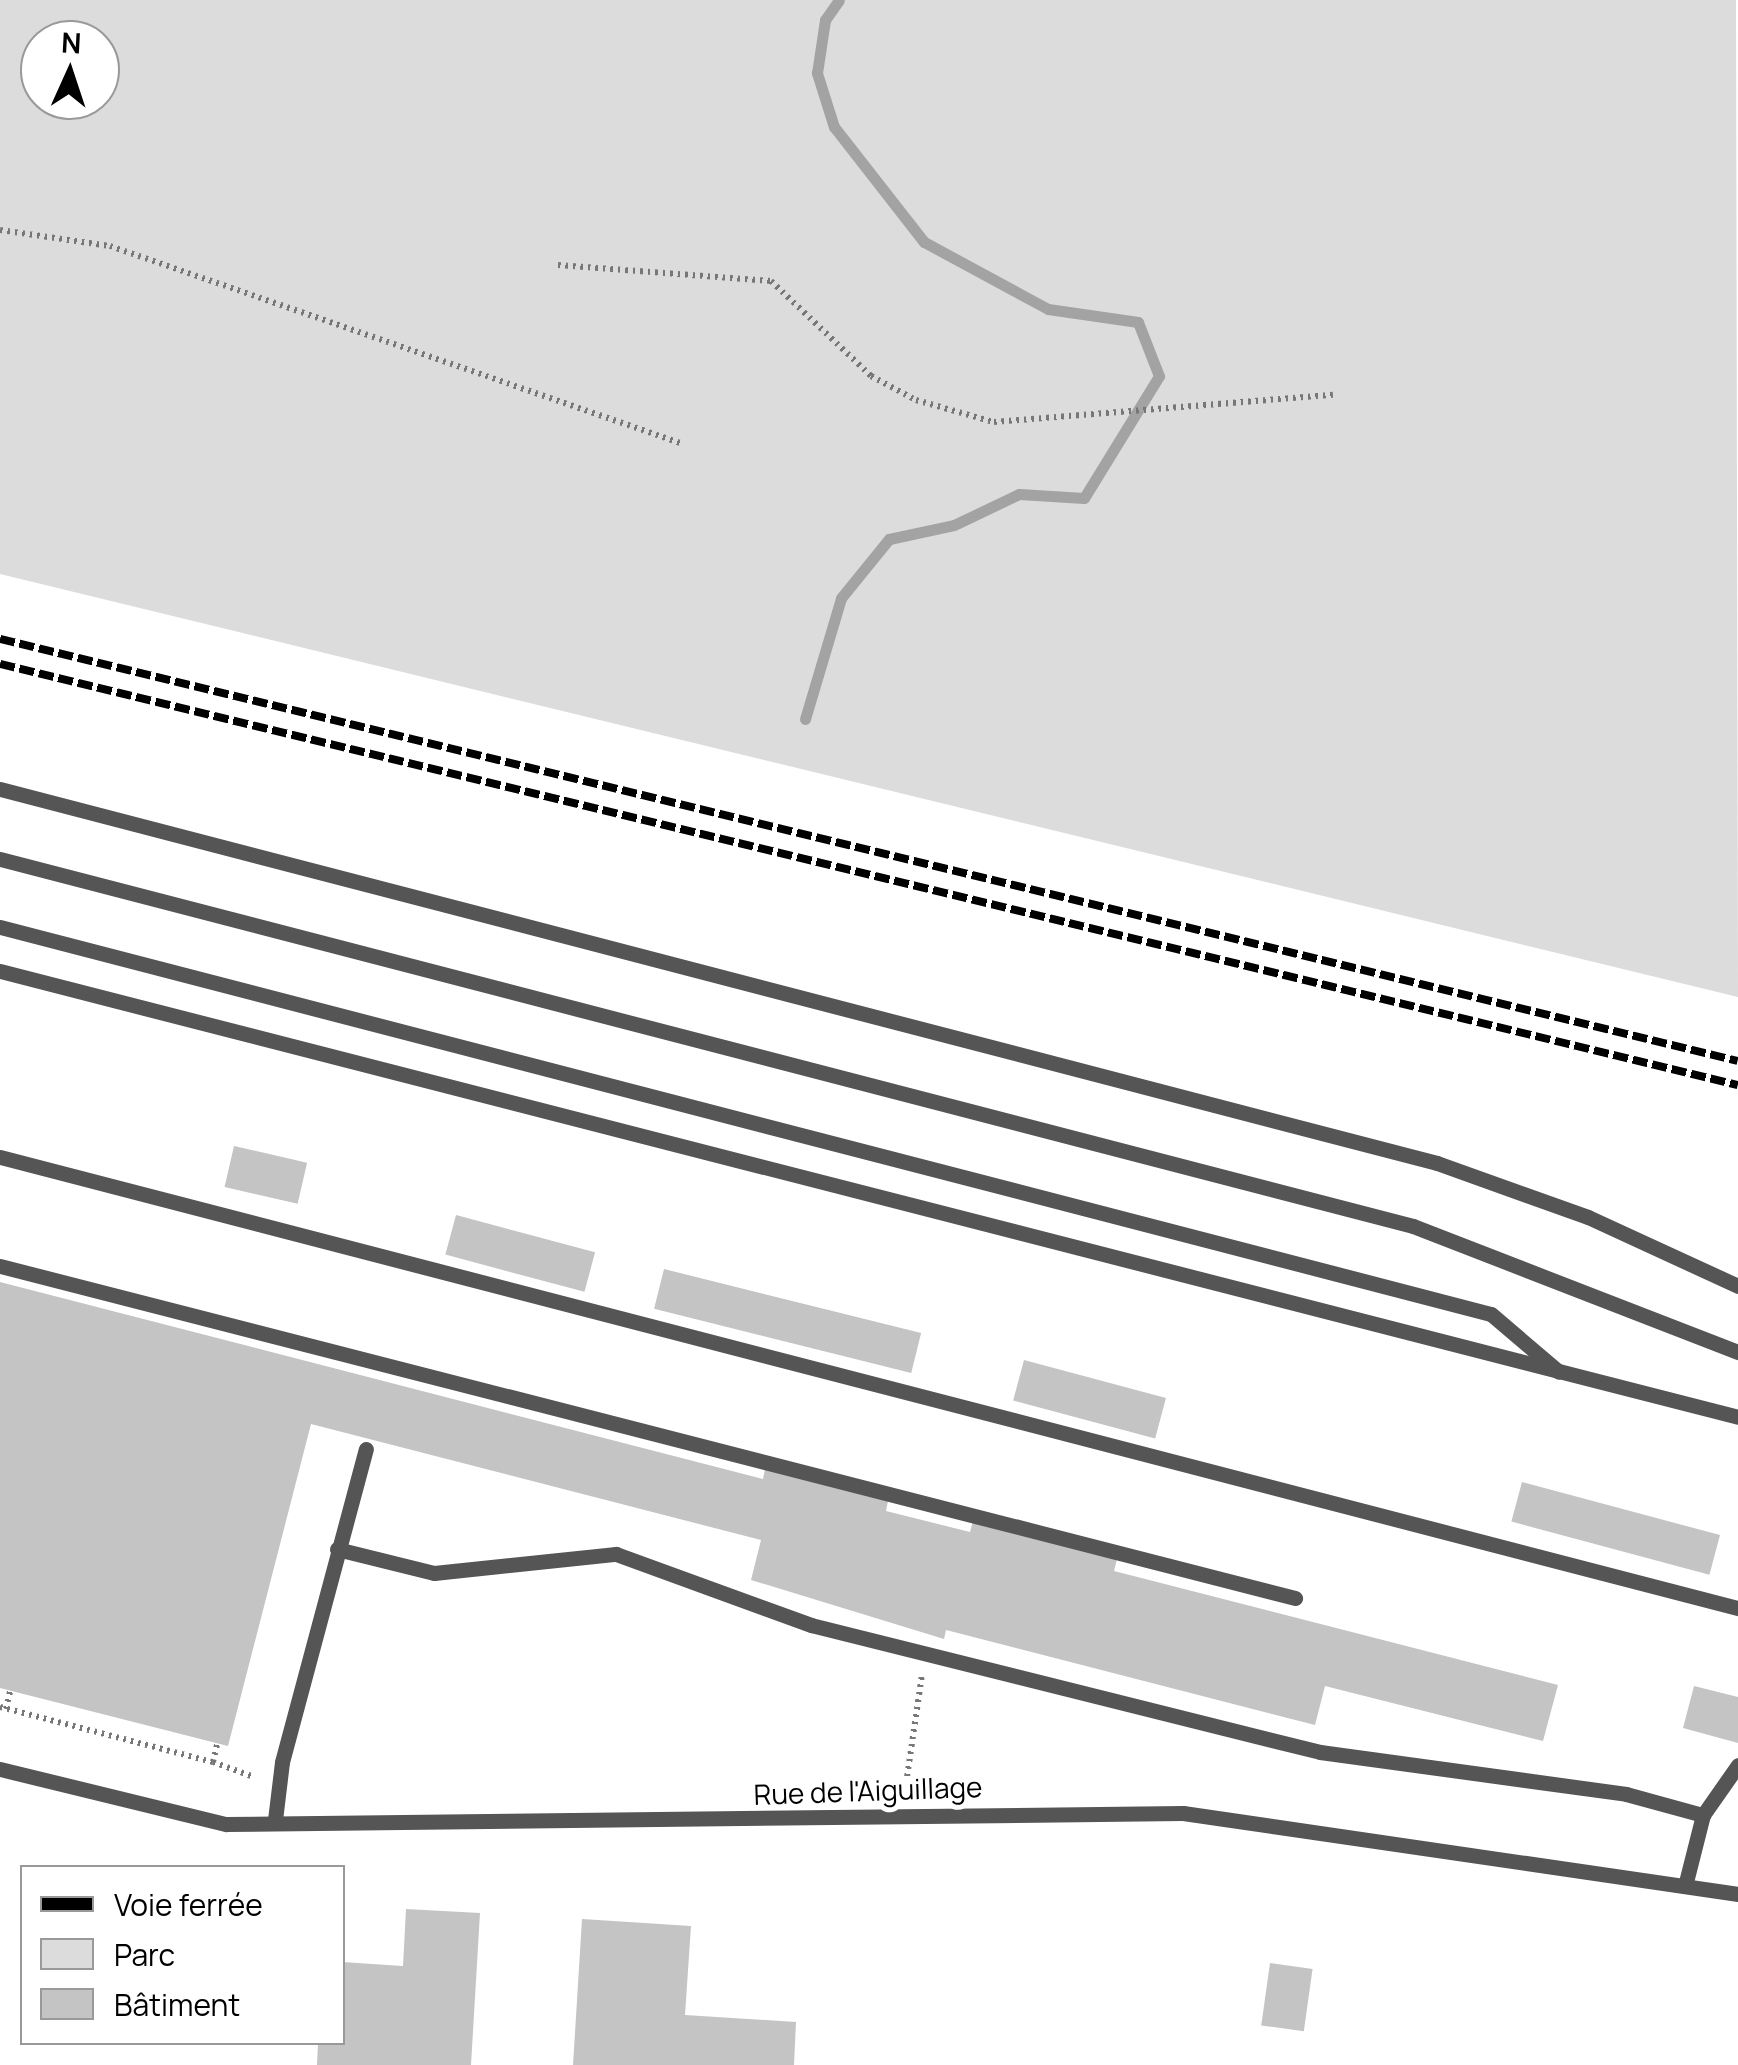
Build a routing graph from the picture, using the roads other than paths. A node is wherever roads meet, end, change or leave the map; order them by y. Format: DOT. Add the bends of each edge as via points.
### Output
graph roads {
  1 [pos="0,789"];
  2 [pos="0,859"];
  3 [pos="0,927"];
  4 [pos="0,971"];
  5 [pos="0,1157"];
  6 [pos="0,1266"];
  7 [pos="1738,1286"];
  8 [pos="1738,1352"];
  9 [pos="1566,1377"];
  10 [pos="1738,1417"];
  11 [pos="366,1449"];
  12 [pos="337,1550"];
  13 [pos="1295,1598"];
  14 [pos="1738,1608"];
  15 [pos="1738,1765"];
  16 [pos="0,1769"];
  17 [pos="1702,1815"];
  18 [pos="275,1820"];
  19 [pos="1685,1886"];
  20 [pos="1738,1894"];
  1 -- 7 [label="lane" via="1437,1163 1588,1217"];
  2 -- 8 [label="lane" via="1413,1226"];
  3 -- 9 [label="lane" via="1491,1314"];
  4 -- 9 [label="lane"];
  5 -- 14 [label="lane"];
  6 -- 13 [label="lane"];
  9 -- 10 [label="lane"];
  11 -- 12 [label="lane"];
  12 -- 17 [label="lane" via="434,1574 616,1554 811,1624 1320,1752 1626,1794"];
  12 -- 18 [label="lane"];
  15 -- 17 [label="lane"];
  16 -- 18 [label="lane, Rue de l'Aiguillage" via="209,1822"];
  17 -- 19 [label="lane"];
  18 -- 19 [label="lane, Rue de l'Aiguillage" via="1171,1812"];
  19 -- 20 [label="lane, Rue de l'Aiguillage"];
}
